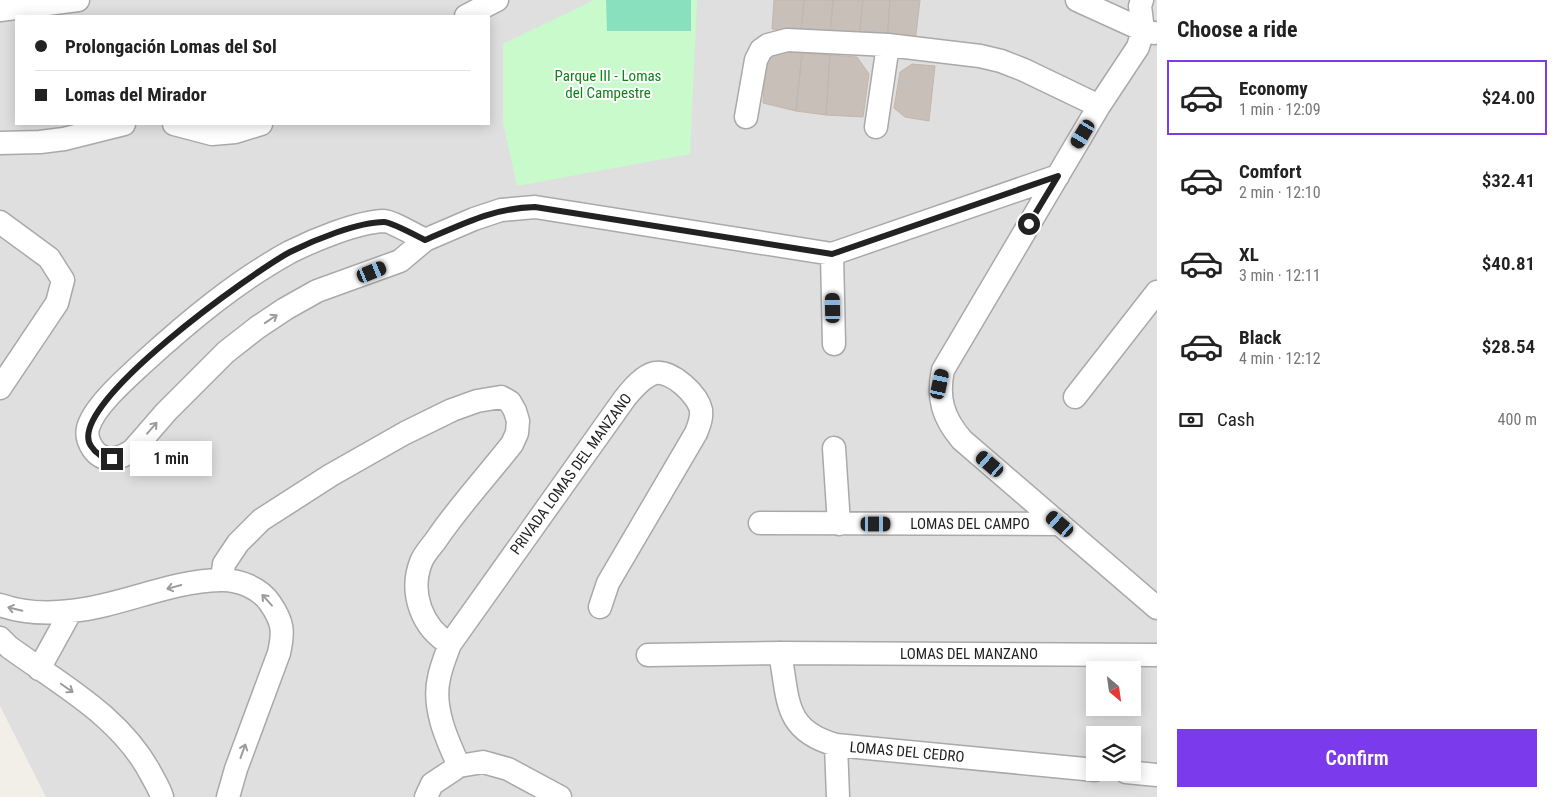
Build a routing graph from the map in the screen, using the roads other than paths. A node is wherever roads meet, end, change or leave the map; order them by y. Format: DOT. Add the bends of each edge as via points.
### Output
graph roads {
  1 [pos="78,0"];
  2 [pos="496,0"];
  3 [pos="1077,0"];
  4 [pos="1142,0"];
  5 [pos="0,10"];
  6 [pos="468,15"];
  7 [pos="1150,32"];
  8 [pos="888,45"];
  9 [pos="1100,106"];
  10 [pos="746,117"];
  11 [pos="120,125"];
  12 [pos="178,125"];
  13 [pos="258,125"];
  14 [pos="876,127"];
  15 [pos="0,144"];
  16 [pos="1058,176"];
  17 [pos="0,222"];
  18 [pos="425,240"];
  19 [pos="832,254"];
  20 [pos="1157,292"];
  21 [pos="834,344"];
  22 [pos="0,388"];
  23 [pos="1075,397"];
  24 [pos="834,448"];
  25 [pos="760,523"];
  26 [pos="839,524"];
  27 [pos="1060,524"];
  28 [pos="222,579"];
  29 [pos="0,605"];
  30 [pos="600,607"];
  31 [pos="1157,608"];
  32 [pos="71,611"];
  33 [pos="0,638"];
  34 [pos="450,644"];
  35 [pos="780,653"];
  36 [pos="648,655"];
  37 [pos="1157,655"];
  38 [pos="39,669"];
  39 [pos="836,745"];
  40 [pos="459,766"];
  41 [pos="1086,769"];
  42 [pos="1141,773"];
  43 [pos="1157,775"];
  44 [pos="162,797"];
  45 [pos="228,797"];
  46 [pos="426,797"];
  47 [pos="560,797"];
  48 [pos="838,797"];
  1 -- 5 [label="street"];
  2 -- 6 [label="street"];
  3 -- 7 [label="street"];
  4 -- 7 [label="street" via="1140,6"];
  7 -- 9 [label="street"];
  8 -- 9 [label="street" via="1001,61"];
  8 -- 10 [label="street" via="787,40 768,45 756,60"];
  8 -- 14 [label="street"];
  9 -- 16 [label="street"];
  11 -- 15 [label="street" via="64,139"];
  12 -- 13 [label="street" via="212,134"];
  16 -- 19 [label="street"];
  16 -- 27 [label="street" via="943,370 940,384 946,419 962,440"];
  17 -- 22 [label="street" via="49,258 63,280 57,304"];
  18 -- 18 [label="street, one-way" via="385,221 357,226 290,252 248,278 183,327 128,376 93,416 88,442 96,454 105,458 119,458 133,450 201,376 258,327 317,291 400,261"];
  18 -- 19 [label="street" via="501,210 535,207"];
  19 -- 21 [label="street"];
  20 -- 23 [label="street"];
  24 -- 26 [label="street"];
  25 -- 26 [label="street, LOMAS DEL CAMPO"];
  26 -- 27 [label="street, LOMAS DEL CAMPO"];
  27 -- 31 [label="street"];
  28 -- 32 [label="street, one-way"];
  28 -- 34 [label="street" via="224,564 238,543 261,520 405,433 452,410 500,397 510,402 518,421 512,444 446,525 421,562 416,588 421,611 430,628"];
  45 -- 28 [label="street, one-way" via="283,635 280,617 266,597 249,585"];
  32 -- 29 [label="street, one-way" via="32,612"];
  30 -- 34 [label="street, PRIVADA LOMAS DEL MANZANO" via="608,583 702,418 696,398 668,374 650,376 637,384 625,398"];
  32 -- 38 [label="street"];
  33 -- 38 [label="street"];
  34 -- 40 [label="street, PRIVADA LOMAS DEL MANZANO" via="438,679 438,699 442,724"];
  35 -- 36 [label="street"];
  35 -- 37 [label="street, LOMAS DEL MANZANO"];
  35 -- 39 [label="street, LOMAS DEL CEDRO" via="794,719 809,735"];
  38 -- 44 [label="street, one-way" via="96,709 124,735 145,762"];
  39 -- 41 [label="street, LOMAS DEL CEDRO"];
  39 -- 48 [label="street"];
  40 -- 46 [label="street" via="432,784"];
  40 -- 47 [label="street" via="483,762 492,764"];
  42 -- 43 [label="street"];
}
